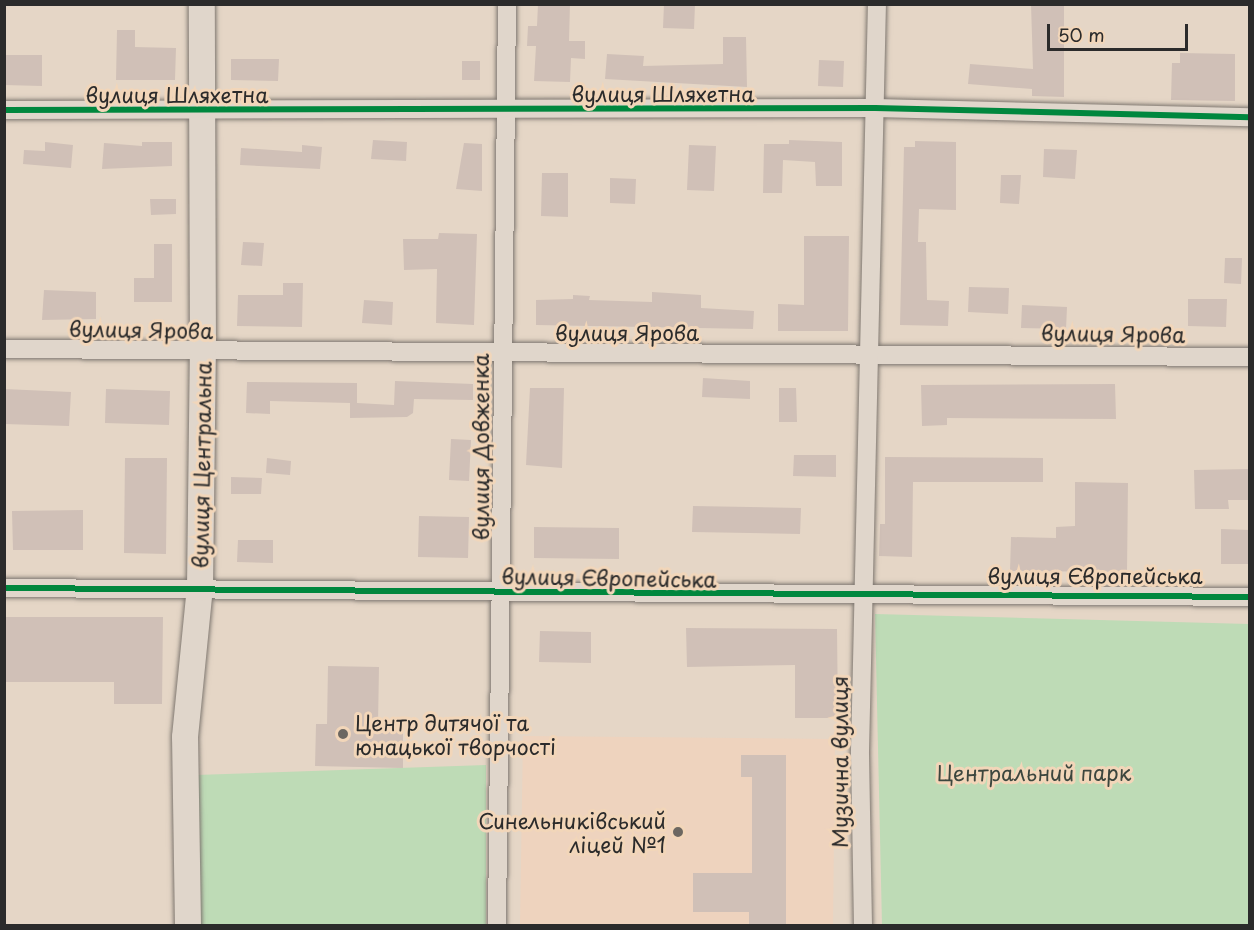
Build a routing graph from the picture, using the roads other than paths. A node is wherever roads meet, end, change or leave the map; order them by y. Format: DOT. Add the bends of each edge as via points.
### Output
graph roads {
  1 [pos="202,4"];
  2 [pos="507,4"];
  3 [pos="877,4"];
  4 [pos="875,108"];
  5 [pos="4,110"];
  6 [pos="201,111"];
  7 [pos="507,111"];
  8 [pos="1250,117"];
  9 [pos="4,350"];
  10 [pos="203,352"];
  11 [pos="871,353"];
  12 [pos="503,355"];
  13 [pos="1250,357"];
  14 [pos="4,588"];
  15 [pos="200,588"];
  16 [pos="502,591"];
  17 [pos="863,597"];
  18 [pos="1250,597"];
  19 [pos="188,926"];
  20 [pos="497,926"];
  21 [pos="863,926"];
  1 -- 6 [label="main road, вулиця Центральна"];
  2 -- 7 [label="street, вулиця Довженка"];
  3 -- 4 [label="street, Музична вулиця"];
  4 -- 7 [label="street, вулиця Шляхетна"];
  4 -- 8 [label="street, вулиця Шляхетна"];
  4 -- 11 [label="street, Музична вулиця"];
  5 -- 6 [label="street, вулиця Шляхетна"];
  6 -- 7 [label="street, вулиця Шляхетна"];
  6 -- 10 [label="main road, вулиця Центральна"];
  7 -- 12 [label="street, вулиця Довженка"];
  9 -- 10 [label="street, вулиця Ярова"];
  10 -- 12 [label="street, вулиця Ярова"];
  10 -- 15 [label="main road, вулиця Центральна"];
  11 -- 12 [label="street, вулиця Ярова"];
  11 -- 13 [label="street, вулиця Ярова"];
  11 -- 17 [label="street, Музична вулиця"];
  12 -- 16 [label="street, вулиця Довженка"];
  14 -- 15 [label="street, вулиця Європейська"];
  15 -- 16 [label="street, вулиця Європейська"];
  15 -- 19 [label="main road, вулиця Центральна" via="185,737"];
  16 -- 17 [label="street, вулиця Європейська"];
  16 -- 20 [label="street, вулиця Довженка"];
  17 -- 18 [label="street, вулиця Європейська"];
  17 -- 21 [label="street, Музична вулиця"];
}
